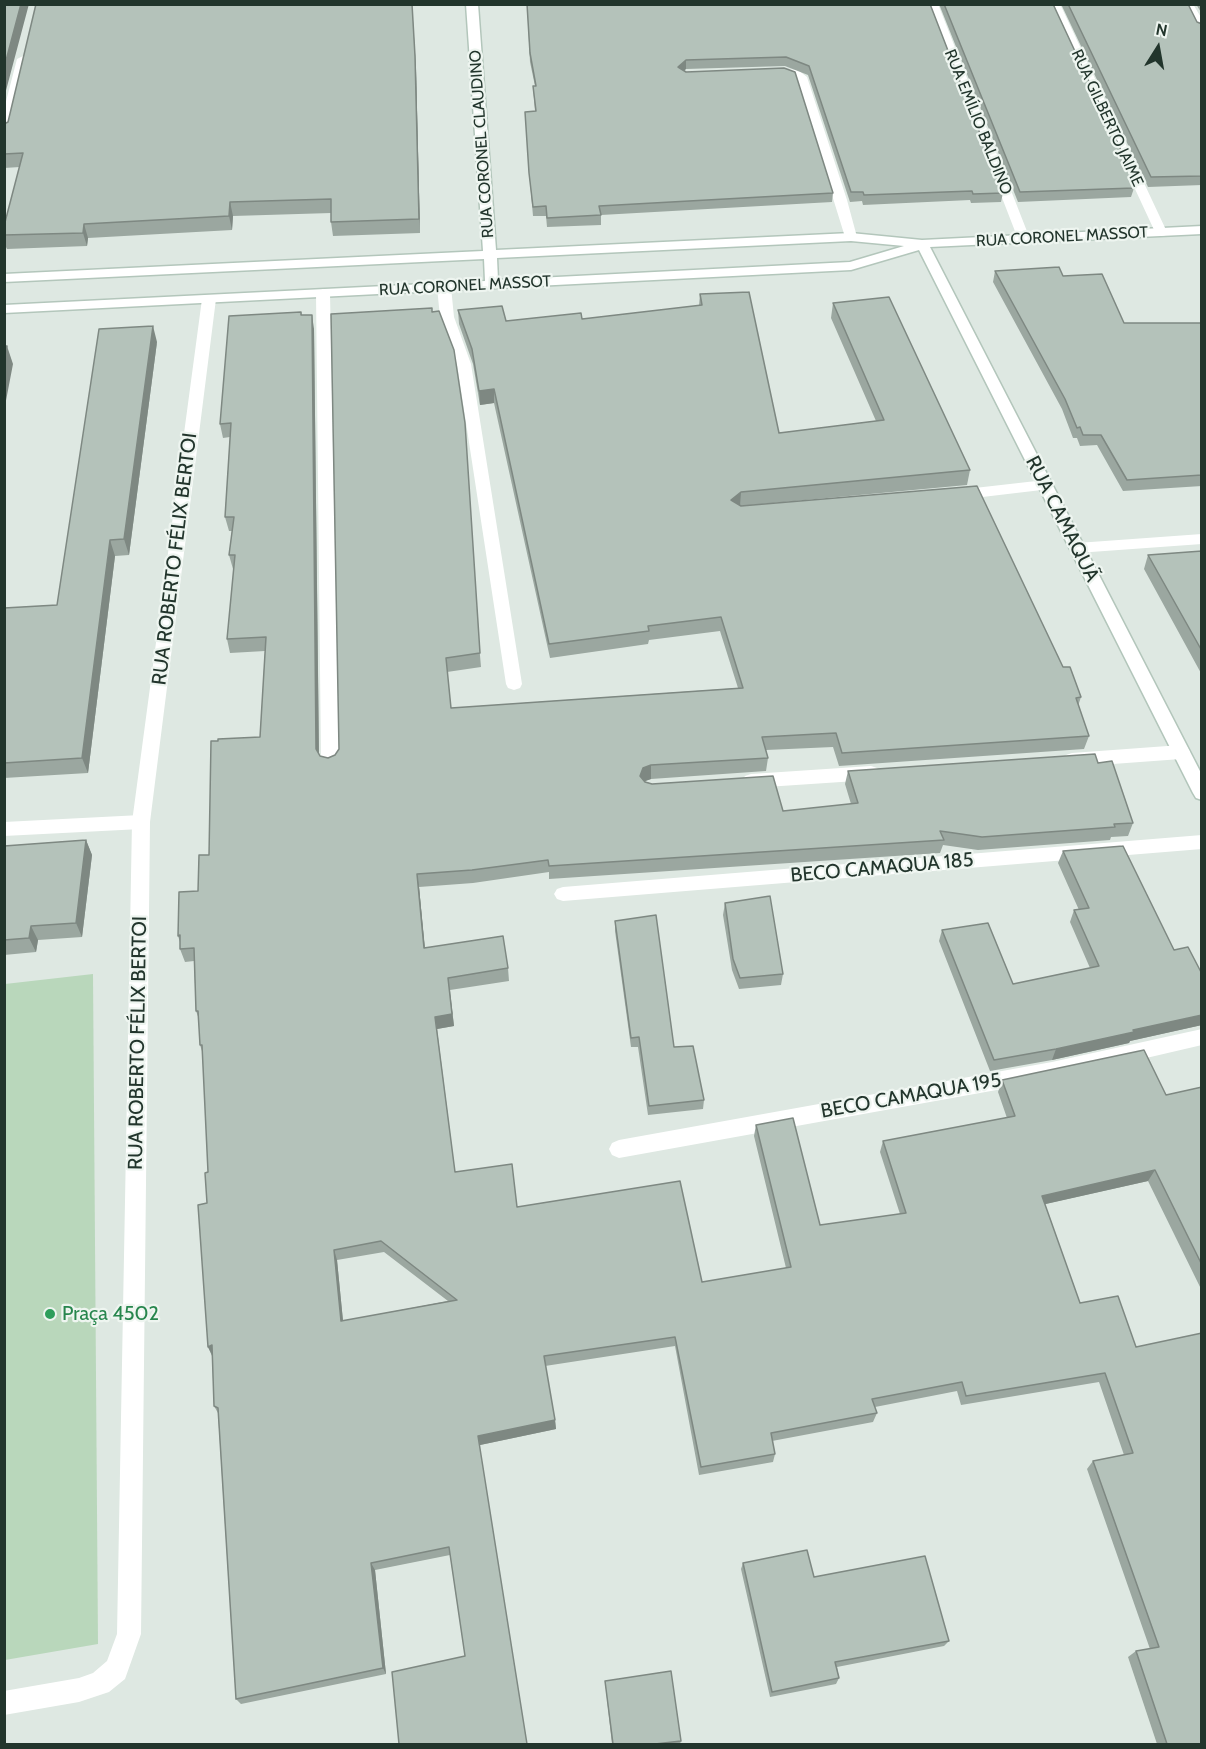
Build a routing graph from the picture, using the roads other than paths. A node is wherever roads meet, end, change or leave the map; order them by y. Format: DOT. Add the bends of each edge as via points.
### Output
graph roads {
  1 [pos="472,4"];
  2 [pos="932,4"];
  3 [pos="1054,4"];
  4 [pos="1187,4"];
  5 [pos="1202,30"];
  6 [pos="26,48"];
  7 [pos="763,71"];
  8 [pos="4,135"];
  9 [pos="1202,230"];
  10 [pos="1161,232"];
  11 [pos="851,237"];
  12 [pos="1024,239"];
  13 [pos="922,244"];
  14 [pos="489,254"];
  15 [pos="4,278"];
  16 [pos="492,284"];
  17 [pos="444,287"];
  18 [pos="323,293"];
  19 [pos="209,299"];
  20 [pos="4,309"];
  21 [pos="1045,485"];
  22 [pos="940,496"];
  23 [pos="1202,539"];
  24 [pos="1077,548"];
  25 [pos="514,684"];
  26 [pos="1181,752"];
  27 [pos="1051,761"];
  28 [pos="330,762"];
  29 [pos="887,772"];
  30 [pos="734,783"];
  31 [pos="1202,793"];
  32 [pos="141,822"];
  33 [pos="4,829"];
  34 [pos="1202,842"];
  35 [pos="563,894"];
  36 [pos="1202,1037"];
  37 [pos="619,1149"];
  38 [pos="4,1703"];
  1 -- 14 [label="street, RUA CORONEL CLAUDINO"];
  2 -- 12 [label="street, RUA EMÍLIO BALDINO"];
  3 -- 10 [label="street, RUA GILBERTO JAIME"];
  4 -- 5 [label="street"];
  6 -- 8 [label="street"];
  7 -- 11 [label="street" via="794,72 801,77"];
  9 -- 10 [label="street, RUA CORONEL MASSOT"];
  10 -- 12 [label="street, RUA CORONEL MASSOT"];
  11 -- 13 [label="street, RUA CORONEL MASSOT"];
  11 -- 14 [label="street, RUA CORONEL MASSOT"];
  12 -- 13 [label="street, RUA CORONEL MASSOT"];
  13 -- 16 [label="street, RUA CORONEL MASSOT" via="851,266"];
  13 -- 21 [label="street, RUA CAMAQUÃ"];
  14 -- 15 [label="street, RUA CORONEL MASSOT"];
  14 -- 16 [label="street, RUA CORONEL CLAUDINO"];
  16 -- 17 [label="street, RUA CORONEL MASSOT"];
  17 -- 18 [label="street, RUA CORONEL MASSOT"];
  17 -- 25 [label="street" via="447,317 464,364"];
  18 -- 19 [label="street, RUA CORONEL MASSOT"];
  18 -- 28 [label="street"];
  19 -- 20 [label="street, RUA CORONEL MASSOT"];
  19 -- 32 [label="street, RUA ROBERTO FÉLIX BERTOI"];
  21 -- 22 [label="street"];
  21 -- 24 [label="street, RUA CAMAQUÃ"];
  23 -- 24 [label="street"];
  24 -- 26 [label="street, RUA CAMAQUÃ"];
  26 -- 27 [label="street"];
  26 -- 31 [label="street, RUA CAMAQUÃ"];
  29 -- 30 [label="street"];
  32 -- 33 [label="street"];
  32 -- 38 [label="street, RUA ROBERTO FÉLIX BERTOI" via="129,1634 116,1670 100,1683"];
  34 -- 35 [label="street, BECO CAMAQUA 185"];
  36 -- 37 [label="street, BECO CAMAQUA 195" via="1052,1071"];
}
